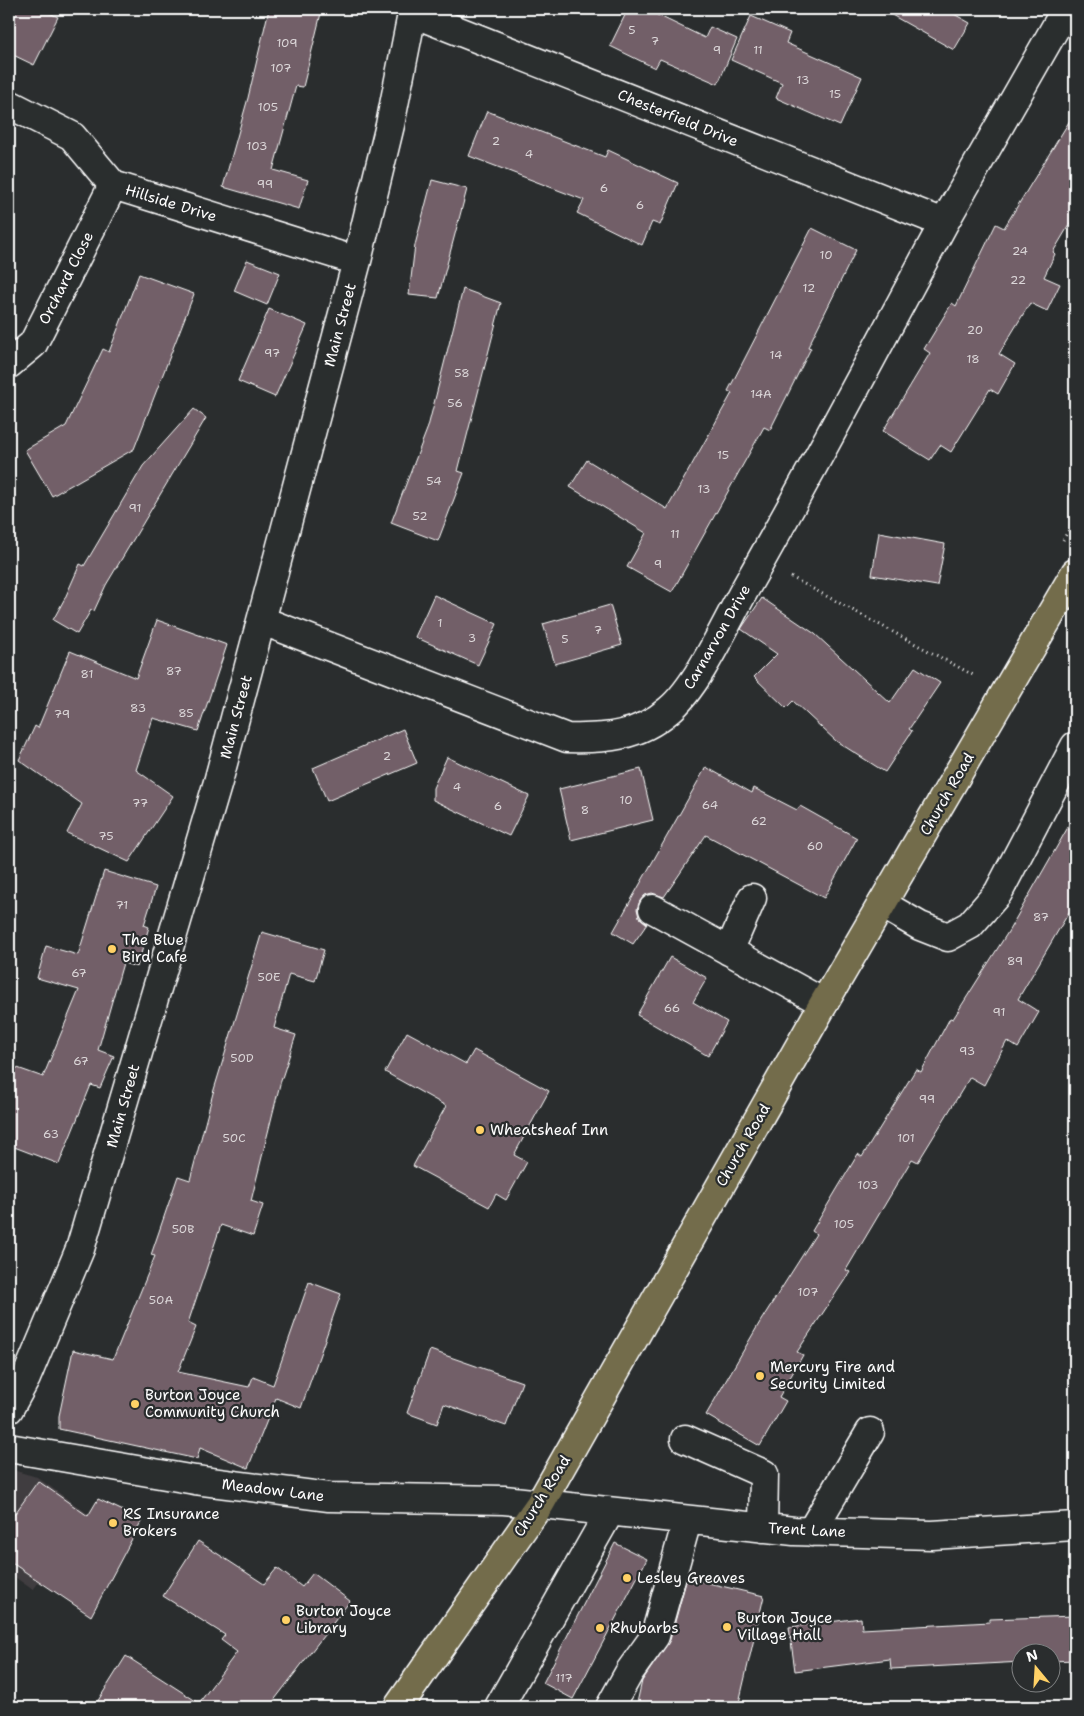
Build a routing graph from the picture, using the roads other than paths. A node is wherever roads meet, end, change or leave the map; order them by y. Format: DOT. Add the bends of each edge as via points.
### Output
graph roads {
  1 [pos="1066,9"];
  2 [pos="413,11"];
  3 [pos="9,104"];
  4 [pos="113,184"];
  5 [pos="944,223"];
  6 [pos="357,261"];
  7 [pos="9,364"];
  8 [pos="1071,590"];
  9 [pos="262,621"];
  10 [pos="1075,746"];
  11 [pos="752,898"];
  12 [pos="882,904"];
  13 [pos="653,910"];
  14 [pos="729,951"];
  15 [pos="824,1003"];
  16 [pos="9,1409"];
  17 [pos="870,1432"];
  18 [pos="685,1439"];
  19 [pos="9,1448"];
  20 [pos="540,1504"];
  21 [pos="609,1513"];
  22 [pos="687,1521"];
  23 [pos="1075,1526"];
  24 [pos="763,1528"];
  25 [pos="811,1532"];
  26 [pos="398,1707"];
  27 [pos="499,1707"];
  28 [pos="610,1707"];
  1 -- 5 [label="street"];
  2 -- 5 [label="street, Chesterfield Drive"];
  2 -- 6 [label="street, Main Street"];
  3 -- 4 [label="street, Hillside Drive" via="72,136"];
  4 -- 6 [label="street, Hillside Drive"];
  4 -- 7 [label="street, Orchard Close" via="33,344"];
  5 -- 9 [label="street, Carnarvon Drive" via="688,691 669,710 641,729 603,739 567,738"];
  6 -- 9 [label="street, Main Street"];
  8 -- 12 [label="main road, Church Road" via="1006,693"];
  9 -- 16 [label="street, Main Street" via="83,1240 43,1339"];
  10 -- 12 [label="street" via="998,893 970,925 948,937 920,926"];
  11 -- 14 [label="street"];
  12 -- 15 [label="main road, Church Road"];
  13 -- 14 [label="street"];
  14 -- 15 [label="street"];
  15 -- 20 [label="main road, Church Road"];
  17 -- 25 [label="street"];
  18 -- 24 [label="street" via="764,1474"];
  19 -- 20 [label="street, Meadow Lane" via="195,1480 329,1497 504,1500"];
  20 -- 21 [label="street, Trent Lane"];
  20 -- 26 [label="main road, Church Road"];
  21 -- 22 [label="street, Trent Lane"];
  21 -- 27 [label="street"];
  22 -- 24 [label="street, Trent Lane"];
  22 -- 28 [label="street" via="655,1636 630,1670"];
  23 -- 25 [label="street, Trent Lane" via="932,1534"];
  24 -- 25 [label="street, Trent Lane"];
}
